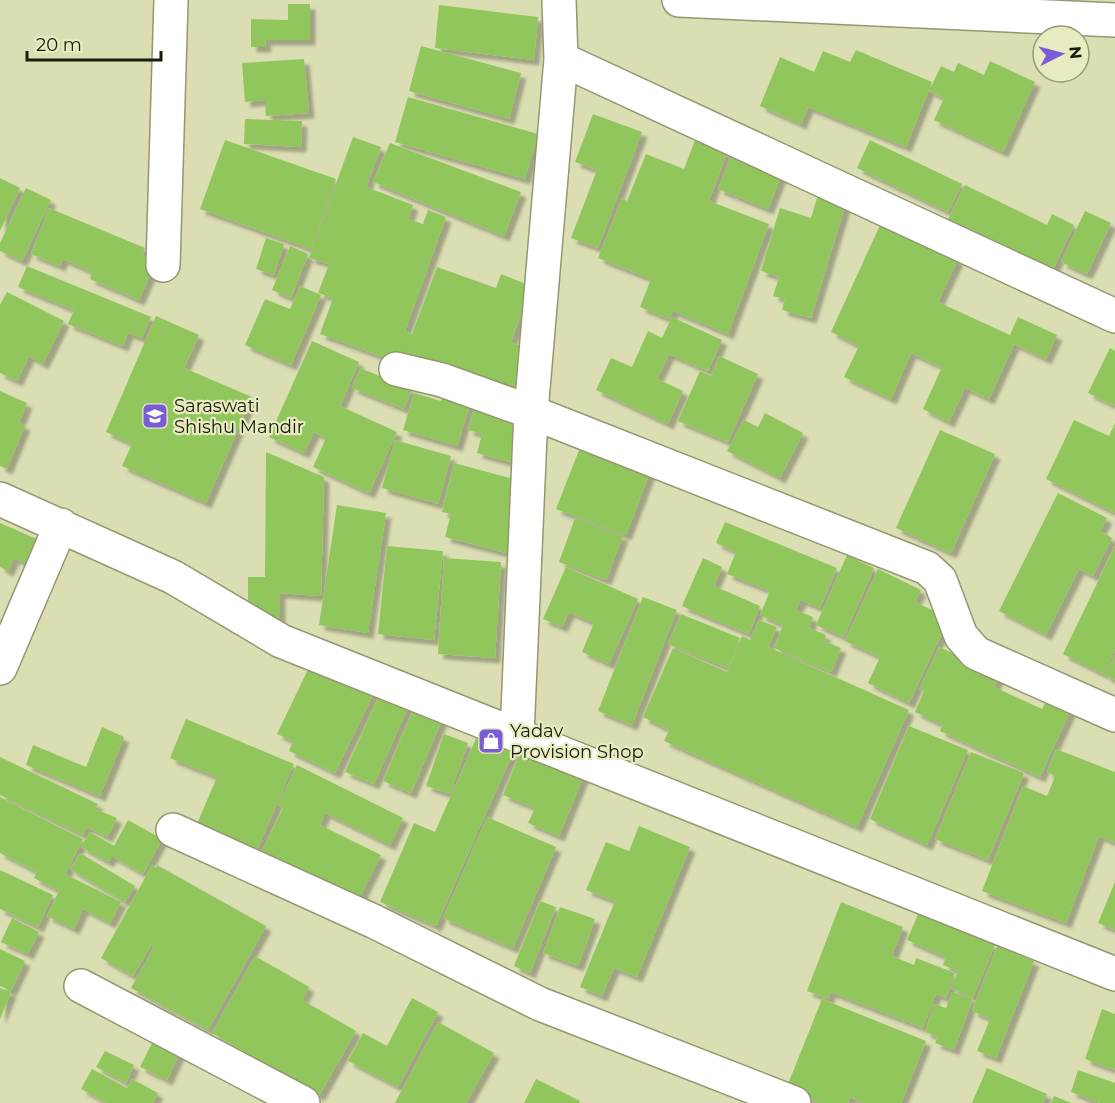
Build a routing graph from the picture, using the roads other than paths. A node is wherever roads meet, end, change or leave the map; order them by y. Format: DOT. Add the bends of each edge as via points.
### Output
graph roads {
  1 [pos="171,0"];
  2 [pos="559,0"];
  3 [pos="678,0"];
  4 [pos="1115,20"];
  5 [pos="561,59"];
  6 [pos="163,265"];
  7 [pos="1115,316"];
  8 [pos="396,369"];
  9 [pos="531,412"];
  10 [pos="0,499"];
  11 [pos="61,525"];
  12 [pos="0,669"];
  13 [pos="1115,716"];
  14 [pos="517,735"];
  15 [pos="173,830"];
  16 [pos="1115,974"];
  17 [pos="81,986"];
  18 [pos="303,1103"];
  19 [pos="794,1103"];
  1 -- 6 [label="street"];
  2 -- 5 [label="street"];
  3 -- 4 [label="street"];
  5 -- 7 [label="street"];
  5 -- 9 [label="street"];
  8 -- 9 [label="street" via="442,380"];
  9 -- 13 [label="street" via="927,568 940,580 961,636 976,653"];
  9 -- 14 [label="street"];
  10 -- 11 [label="street"];
  11 -- 12 [label="street"];
  11 -- 14 [label="street" via="173,577 281,641"];
  14 -- 16 [label="street"];
  15 -- 19 [label="street" via="373,921 540,1004"];
  17 -- 18 [label="street"];
}
